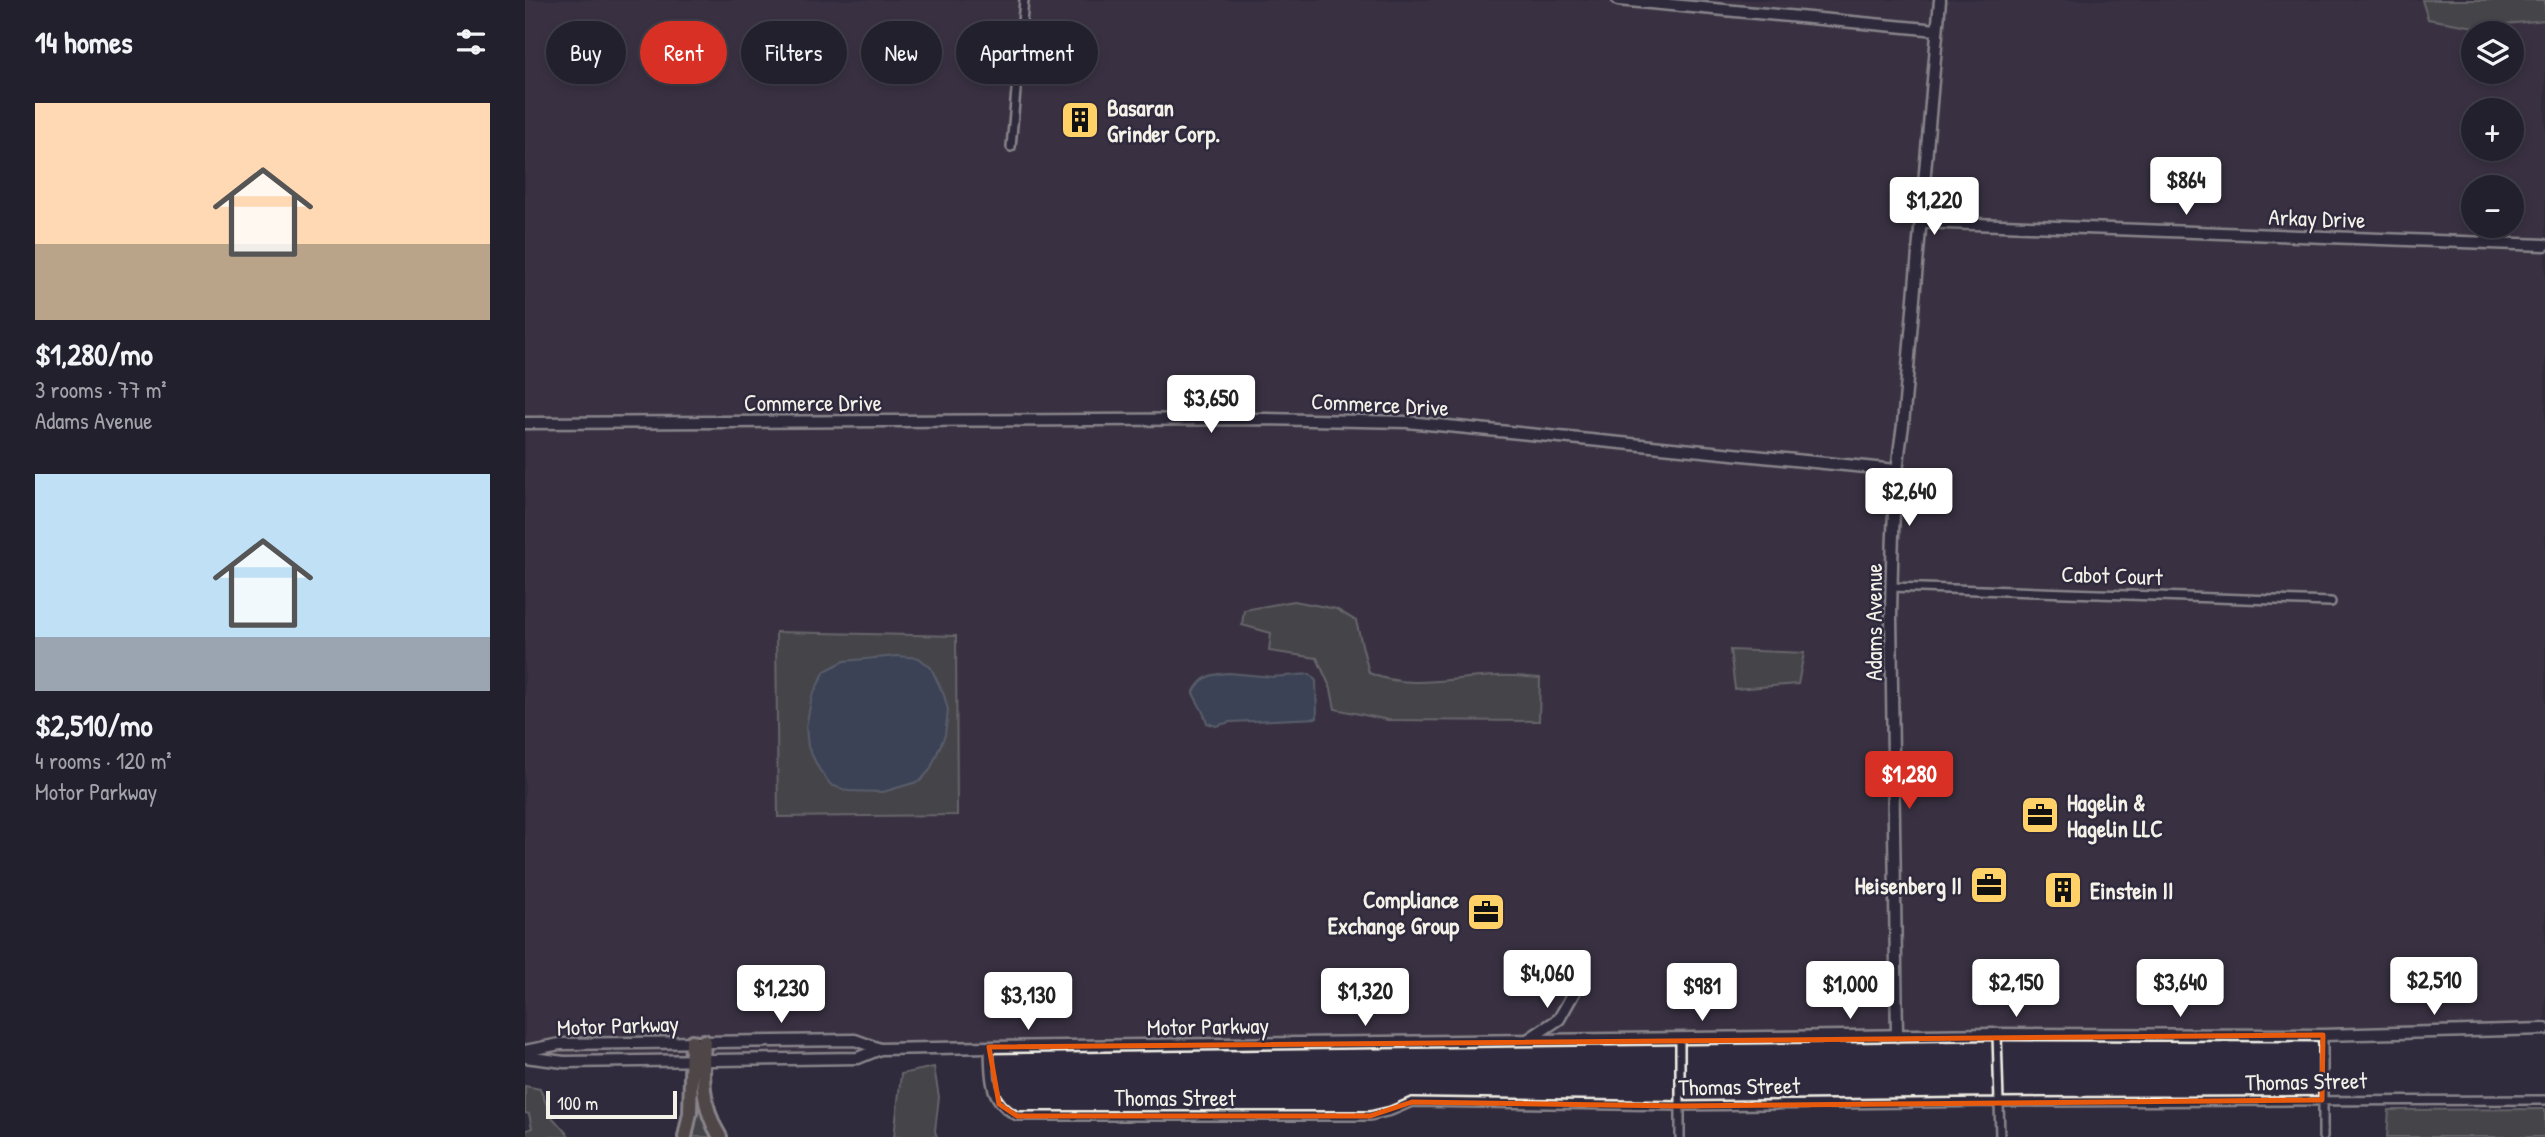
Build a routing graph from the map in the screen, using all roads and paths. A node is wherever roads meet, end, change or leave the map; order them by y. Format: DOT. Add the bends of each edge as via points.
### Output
graph roads {
  1 [pos="1024,0"];
  2 [pos="1618,0"];
  3 [pos="1940,0"];
  4 [pos="1937,30"];
  5 [pos="1011,148"];
  6 [pos="1920,222"];
  7 [pos="2545,245"];
  8 [pos="525,422"];
  9 [pos="1896,470"];
  10 [pos="1892,587"];
  11 [pos="2331,602"];
  12 [pos="1577,987"];
  13 [pos="2545,1029"];
  14 [pos="1997,1034"];
  15 [pos="2323,1035"];
  16 [pos="1896,1036"];
  17 [pos="1680,1039"];
  18 [pos="698,1041"];
  19 [pos="1526,1041"];
  20 [pos="989,1047"];
  21 [pos="880,1049"];
  22 [pos="525,1051"];
  23 [pos="525,1057"];
  24 [pos="697,1060"];
  25 [pos="2322,1100"];
  26 [pos="2545,1100"];
  27 [pos="1999,1102"];
  28 [pos="1680,1106"];
  29 [pos="685,1137"];
  30 [pos="720,1137"];
  31 [pos="1681,1137"];
  32 [pos="2000,1137"];
  33 [pos="2323,1137"];
  1 -- 5 [label="street"];
  2 -- 4 [label="street"];
  3 -- 4 [label="street, Adams Avenue"];
  4 -- 6 [label="street, Adams Avenue"];
  6 -- 7 [label="street, Arkay Drive"];
  6 -- 9 [label="street, Adams Avenue"];
  8 -- 9 [label="street, Commerce Drive" via="1407,422"];
  9 -- 10 [label="street, Adams Avenue"];
  10 -- 11 [label="street, Cabot Court"];
  10 -- 16 [label="street, Adams Avenue"];
  12 -- 19 [label="street" via="1559,1019"];
  13 -- 15 [label="street, Motor Parkway"];
  14 -- 15 [label="street, Motor Parkway"];
  14 -- 16 [label="street, Motor Parkway"];
  14 -- 27 [label="street"];
  15 -- 25 [label="street"];
  16 -- 17 [label="street, Motor Parkway"];
  17 -- 19 [label="street, Motor Parkway"];
  17 -- 28 [label="street"];
  18 -- 21 [label="street, Motor Parkway" via="855,1040"];
  18 -- 22 [label="street, Motor Parkway" via="560,1044"];
  18 -- 24 [label="highway"];
  19 -- 20 [label="street, Motor Parkway"];
  20 -- 21 [label="street, Motor Parkway"];
  20 -- 28 [label="street, Thomas Street" via="993,1091 999,1104 1017,1116 1370,1116 1412,1102"];
  21 -- 24 [label="street, Motor Parkway" via="858,1058"];
  23 -- 24 [label="street, Motor Parkway" via="564,1062"];
  24 -- 29 [label="highway"];
  24 -- 30 [label="highway"];
  25 -- 26 [label="street, Thomas Street"];
  25 -- 27 [label="street, Thomas Street"];
  25 -- 33 [label="street"];
  27 -- 28 [label="street, Thomas Street"];
  27 -- 32 [label="street"];
  28 -- 31 [label="street"];
}
